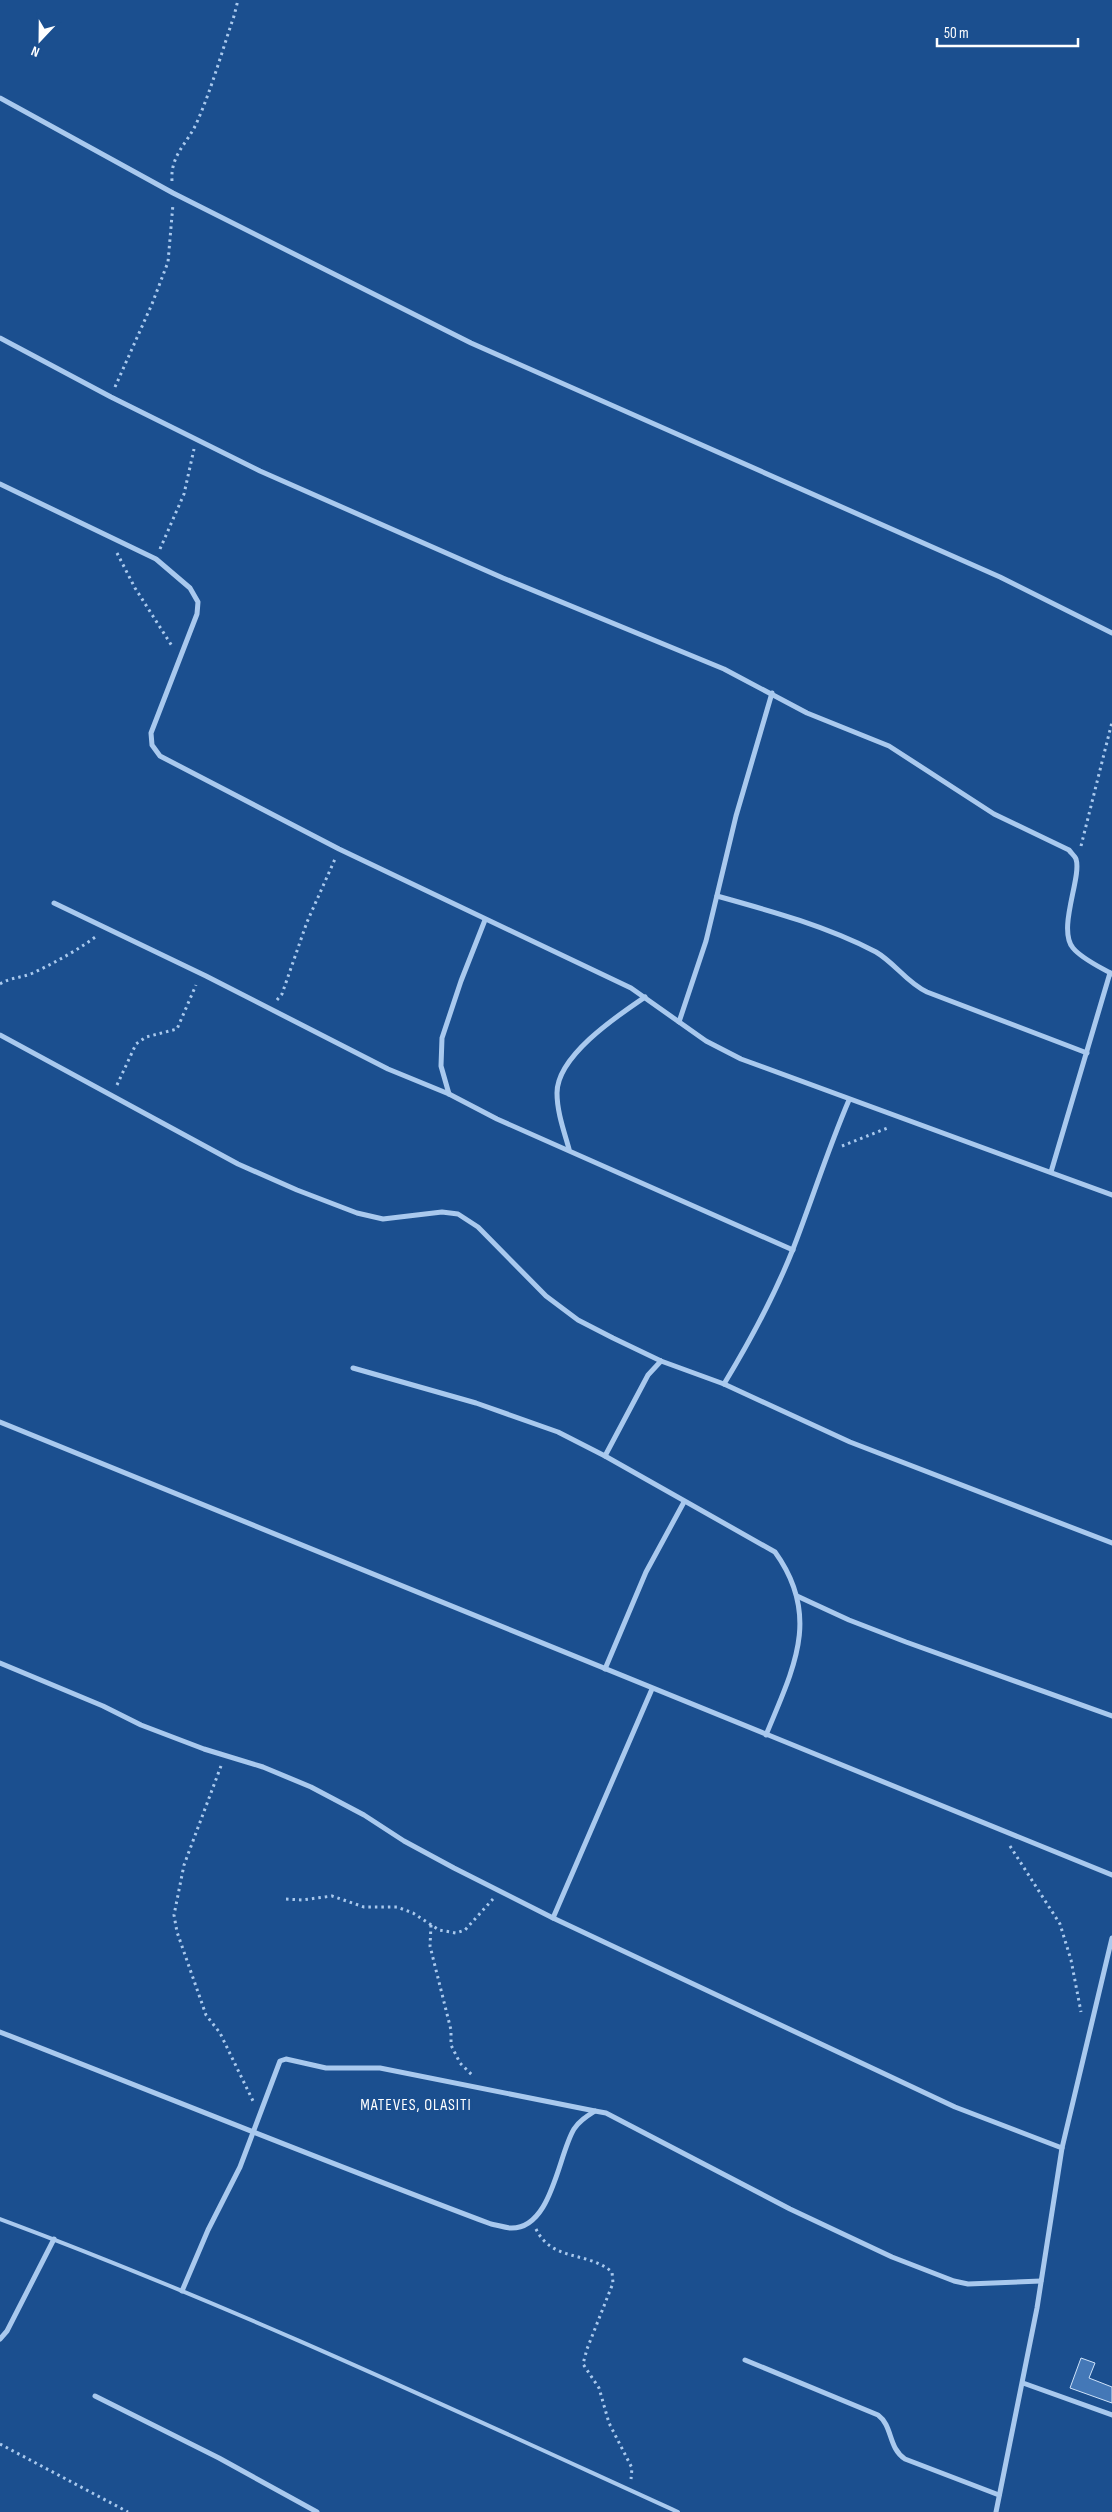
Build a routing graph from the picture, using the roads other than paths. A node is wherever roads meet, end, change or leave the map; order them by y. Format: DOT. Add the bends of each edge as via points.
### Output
graph roads {
  1 [pos="0,98"];
  2 [pos="0,338"];
  3 [pos="0,484"];
  4 [pos="1112,633"];
  5 [pos="772,693"];
  6 [pos="717,896"];
  7 [pos="54,903"];
  8 [pos="485,920"];
  9 [pos="1111,974"];
  10 [pos="645,997"];
  11 [pos="679,1022"];
  12 [pos="0,1035"];
  13 [pos="1087,1053"];
  14 [pos="449,1094"];
  15 [pos="849,1100"];
  16 [pos="569,1149"];
  17 [pos="1051,1172"];
  18 [pos="1112,1195"];
  19 [pos="792,1250"];
  20 [pos="661,1361"];
  21 [pos="353,1368"];
  22 [pos="724,1384"];
  23 [pos="0,1422"];
  24 [pos="606,1456"];
  25 [pos="684,1502"];
  26 [pos="1112,1544"];
  27 [pos="797,1596"];
  28 [pos="0,1663"];
  29 [pos="605,1670"];
  30 [pos="652,1689"];
  31 [pos="1112,1716"];
  32 [pos="766,1735"];
  33 [pos="1112,1875"];
  34 [pos="553,1918"];
  35 [pos="1112,1938"];
  36 [pos="0,2032"];
  37 [pos="595,2111"];
  38 [pos="252,2131"];
  39 [pos="1062,2148"];
  40 [pos="0,2219"];
  41 [pos="54,2239"];
  42 [pos="1042,2281"];
  43 [pos="182,2290"];
  44 [pos="0,2339"];
  45 [pos="745,2360"];
  46 [pos="1023,2383"];
  47 [pos="95,2396"];
  48 [pos="1112,2415"];
  49 [pos="999,2495"];
  50 [pos="317,2512"];
  51 [pos="678,2512"];
  52 [pos="996,2512"];
  1 -- 4 [label="street" via="173,193 471,343 1000,577"];
  2 -- 5 [label="street" via="111,397 322,500 724,669"];
  3 -- 8 [label="street" via="156,559 181,578 195,595 197,614 151,733 156,752 339,849"];
  5 -- 6 [label="street" via="736,816"];
  5 -- 9 [label="street" via="819,718 889,746 994,814 1069,850 1076,858 1068,941 1073,949"];
  6 -- 11 [label="street"];
  6 -- 13 [label="street" via="782,914 860,944 927,992"];
  7 -- 14 [label="street" via="371,1061"];
  8 -- 10 [label="street" via="598,971"];
  8 -- 14 [label="street" via="442,1038 441,1066"];
  9 -- 13 [label="street"];
  10 -- 11 [label="street"];
  10 -- 16 [label="street" via="578,1052 559,1080 557,1093"];
  11 -- 15 [label="street" via="741,1059"];
  12 -- 20 [label="street" via="238,1164 357,1213 383,1219 442,1212 458,1214 478,1227 546,1296 578,1320"];
  13 -- 17 [label="street"];
  14 -- 16 [label="street" via="497,1119"];
  15 -- 17 [label="street"];
  15 -- 19 [label="street"];
  16 -- 19 [label="street"];
  17 -- 18 [label="street"];
  19 -- 22 [label="street" via="750,1342"];
  20 -- 22 [label="street"];
  20 -- 24 [label="street" via="648,1375"];
  21 -- 24 [label="street" via="510,1414 558,1432"];
  22 -- 26 [label="street" via="850,1442"];
  23 -- 29 [label="street"];
  24 -- 25 [label="street"];
  25 -- 27 [label="street" via="775,1552 788,1571"];
  25 -- 29 [label="street" via="646,1572"];
  27 -- 31 [label="street" via="906,1642"];
  27 -- 32 [label="street" via="801,1629 796,1658"];
  28 -- 34 [label="street" via="141,1725 262,1767 344,1804 404,1841"];
  29 -- 30 [label="street"];
  30 -- 32 [label="street"];
  30 -- 34 [label="street"];
  32 -- 33 [label="street"];
  34 -- 39 [label="street" via="955,2107"];
  35 -- 39 [label="street"];
  36 -- 38 [label="street"];
  37 -- 38 [label="street" via="380,2068 326,2068 286,2059 280,2061 275,2069"];
  37 -- 38 [label="street" via="583,2118 574,2130 550,2195 540,2212 524,2225 511,2228 490,2224"];
  37 -- 42 [label="street" via="606,2113 790,2209 936,2274 968,2284"];
  38 -- 43 [label="street" via="240,2167"];
  39 -- 42 [label="street"];
  40 -- 41 [label="lane"];
  41 -- 43 [label="lane"];
  41 -- 44 [label="street"];
  42 -- 46 [label="street"];
  43 -- 51 [label="lane" via="467,2414"];
  45 -- 49 [label="street" via="878,2415 885,2420 900,2456"];
  46 -- 48 [label="street"];
  46 -- 49 [label="street"];
  47 -- 50 [label="street"];
  49 -- 52 [label="street"];
}
